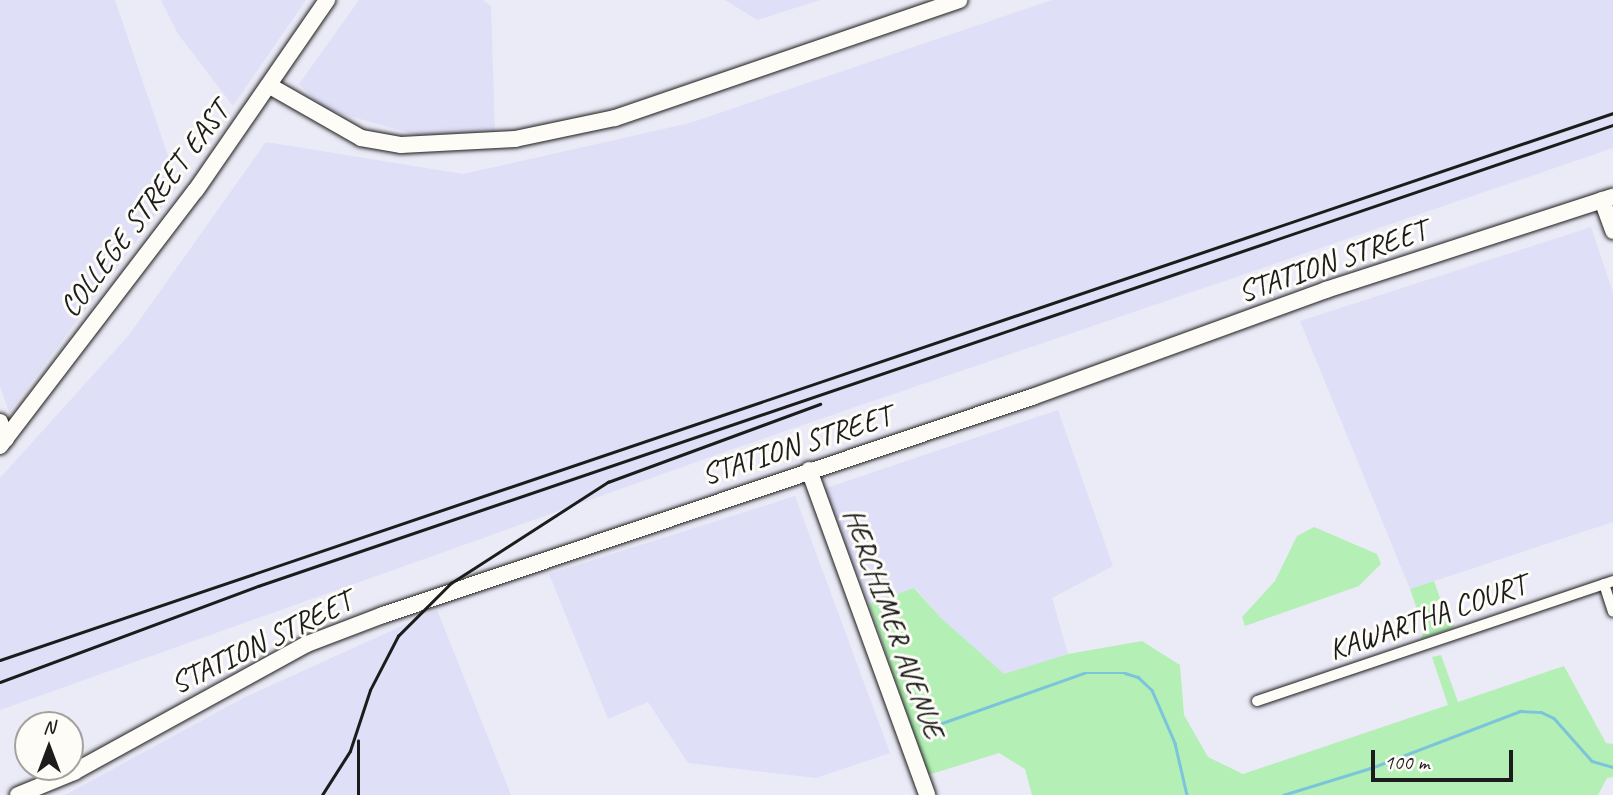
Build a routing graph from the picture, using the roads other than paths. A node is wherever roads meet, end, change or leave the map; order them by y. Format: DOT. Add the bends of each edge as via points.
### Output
graph roads {
  1 [pos="327,0"];
  2 [pos="959,0"];
  3 [pos="270,86"];
  4 [pos="1608,198"];
  5 [pos="1613,231"];
  6 [pos="0,422"];
  7 [pos="3,443"];
  8 [pos="809,470"];
  9 [pos="1608,582"];
  10 [pos="1613,612"];
  11 [pos="1257,701"];
  12 [pos="18,795"];
  13 [pos="927,795"];
  1 -- 3 [label="street, COLLEGE STREET EAST"];
  2 -- 3 [label="street" via="615,118 515,139 401,145 361,138"];
  3 -- 7 [label="street, COLLEGE STREET EAST"];
  4 -- 5 [label="street"];
  4 -- 8 [label="street, STATION STREET" via="1326,290 1044,392"];
  6 -- 7 [label="street"];
  8 -- 12 [label="street, STATION STREET" via="307,644 74,772"];
  8 -- 13 [label="street, HERCHIMER AVENUE"];
  9 -- 10 [label="street"];
  9 -- 11 [label="street, KAWARTHA COURT"];
}
